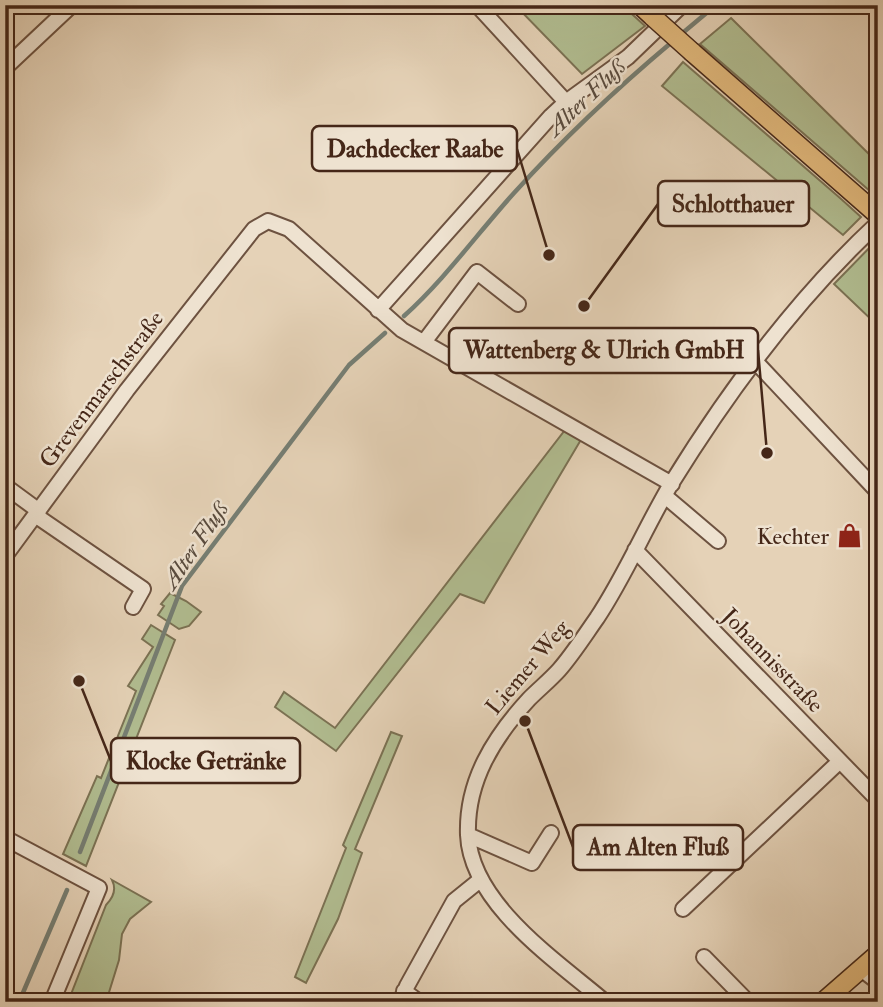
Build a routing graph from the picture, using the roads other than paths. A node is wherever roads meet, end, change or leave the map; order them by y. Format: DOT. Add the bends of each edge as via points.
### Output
graph roads {
  1 [pos="72,5"];
  2 [pos="477,5"];
  3 [pos="682,5"];
  4 [pos="647,11"];
  5 [pos="5,68"];
  6 [pos="566,102"];
  7 [pos="878,215"];
  8 [pos="878,223"];
  9 [pos="518,303"];
  10 [pos="378,310"];
  11 [pos="424,342"];
  12 [pos="755,361"];
  13 [pos="5,486"];
  14 [pos="668,490"];
  15 [pos="878,492"];
  16 [pos="37,513"];
  17 [pos="718,541"];
  18 [pos="635,550"];
  19 [pos="5,556"];
  20 [pos="133,607"];
  21 [pos="840,761"];
  22 [pos="878,800"];
  23 [pos="551,833"];
  24 [pos="468,835"];
  25 [pos="5,838"];
  26 [pos="480,880"];
  27 [pos="683,909"];
  28 [pos="878,954"];
  29 [pos="704,957"];
  30 [pos="861,969"];
  31 [pos="878,982"];
  32 [pos="402,996"];
  33 [pos="52,1002"];
  34 [pos="419,1002"];
  35 [pos="606,1002"];
  36 [pos="748,1002"];
  37 [pos="823,1002"];
  1 -- 5 [label="street"];
  2 -- 6 [label="street"];
  3 -- 6 [label="street" via="628,57"];
  4 -- 7 [label="main road, bridge"];
  6 -- 10 [label="street"];
  8 -- 12 [label="street, Liemer Weg" via="849,250"];
  9 -- 11 [label="street" via="477,272"];
  10 -- 11 [label="street"];
  10 -- 16 [label="street, Grevenmarschstraße" via="289,229 268,221 254,229"];
  11 -- 14 [label="street"];
  12 -- 14 [label="street, Liemer Weg"];
  12 -- 15 [label="street"];
  13 -- 16 [label="street"];
  14 -- 17 [label="street"];
  14 -- 18 [label="street, Liemer Weg"];
  16 -- 19 [label="street, Grevenmarschstraße"];
  16 -- 20 [label="street" via="143,589"];
  18 -- 21 [label="street, Johannisstraße"];
  18 -- 24 [label="street, Liemer Weg" via="598,617 560,669 499,736 479,770 469,808"];
  21 -- 22 [label="street, Johannisstraße"];
  21 -- 27 [label="street"];
  23 -- 24 [label="street" via="532,863"];
  24 -- 26 [label="street, Liemer Weg"];
  25 -- 33 [label="street" via="99,888"];
  26 -- 32 [label="street" via="454,901"];
  26 -- 35 [label="street, Liemer Weg" via="516,928"];
  28 -- 30 [label="main road"];
  29 -- 36 [label="street"];
  30 -- 31 [label="street"];
  30 -- 37 [label="main road"];
  32 -- 34 [label="street"];
}
